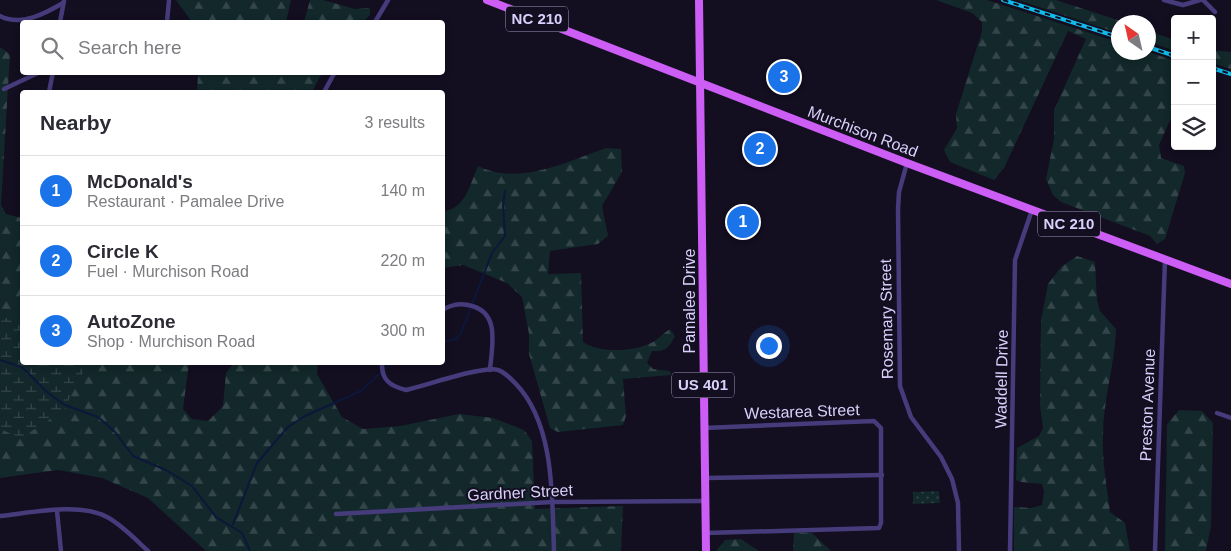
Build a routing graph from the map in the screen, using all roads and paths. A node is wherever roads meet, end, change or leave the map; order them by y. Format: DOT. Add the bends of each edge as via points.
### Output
graph roads {
  1 [pos="169,0"];
  2 [pos="388,0"];
  3 [pos="486,0"];
  4 [pos="699,0"];
  5 [pos="1164,0"];
  6 [pos="1201,0"];
  7 [pos="64,1"];
  8 [pos="1215,12"];
  9 [pos="0,16"];
  10 [pos="60,20"];
  11 [pos="167,20"];
  12 [pos="376,20"];
  13 [pos="34,75"];
  14 [pos="52,75"];
  15 [pos="333,75"];
  16 [pos="700,82"];
  17 [pos="4,89"];
  18 [pos="48,90"];
  19 [pos="325,90"];
  20 [pos="906,163"];
  21 [pos="1032,210"];
  22 [pos="1165,260"];
  23 [pos="1231,284"];
  24 [pos="445,309"];
  25 [pos="382,365"];
  26 [pos="490,370"];
  27 [pos="1217,413"];
  28 [pos="1231,418"];
  29 [pos="704,428"];
  30 [pos="882,475"];
  31 [pos="706,478"];
  32 [pos="706,501"];
  33 [pos="552,502"];
  34 [pos="57,511"];
  35 [pos="336,514"];
  36 [pos="0,516"];
  37 [pos="706,533"];
  38 [pos="61,551"];
  39 [pos="148,551"];
  40 [pos="554,551"];
  41 [pos="706,551"];
  42 [pos="959,551"];
  43 [pos="1010,551"];
  44 [pos="1155,551"];
  1 -- 11 [label="street"];
  2 -- 12 [label="street"];
  3 -- 16 [label="main road, Murchison Road / NC 210"];
  4 -- 16 [label="main road, US 401"];
  5 -- 6 [label="street" via="1184,5"];
  6 -- 8 [label="street"];
  7 -- 9 [label="street" via="44,14 18,20"];
  7 -- 10 [label="street"];
  13 -- 17 [label="street"];
  14 -- 18 [label="street"];
  15 -- 19 [label="street"];
  16 -- 20 [label="main road, Murchison Road / NC 210"];
  16 -- 29 [label="main road, Pamalee Drive / US 401"];
  20 -- 21 [label="main road, Murchison Road / NC 210"];
  20 -- 42 [label="street, Rosemary Street" via="898,192 899,380 911,417 941,457 952,479 958,503"];
  21 -- 22 [label="main road, Murchison Road / NC 210"];
  21 -- 43 [label="street, Waddell Drive" via="1015,260"];
  22 -- 23 [label="main road, Murchison Road / NC 210"];
  22 -- 44 [label="street, Preston Avenue"];
  24 -- 26 [label="street" via="460,303 486,312 492,321 493,334"];
  25 -- 26 [label="street" via="386,381 406,390"];
  26 -- 33 [label="street" via="498,369 509,377 532,405 545,440"];
  27 -- 28 [label="street"];
  29 -- 30 [label="street, Westarea Street" via="874,421 881,428"];
  29 -- 31 [label="main road, Pamalee Drive / US 401"];
  30 -- 31 [label="street"];
  30 -- 37 [label="street, Westarea Street" via="879,528"];
  31 -- 32 [label="main road, Pamalee Drive / US 401"];
  32 -- 33 [label="street, Gardner Street"];
  32 -- 37 [label="main road, Pamalee Drive / US 401"];
  33 -- 35 [label="street, Gardner Street"];
  33 -- 40 [label="street"];
  34 -- 36 [label="street"];
  34 -- 38 [label="street"];
  34 -- 39 [label="street" via="91,511 106,517"];
  37 -- 41 [label="main road, Pamalee Drive / US 401"];
}
